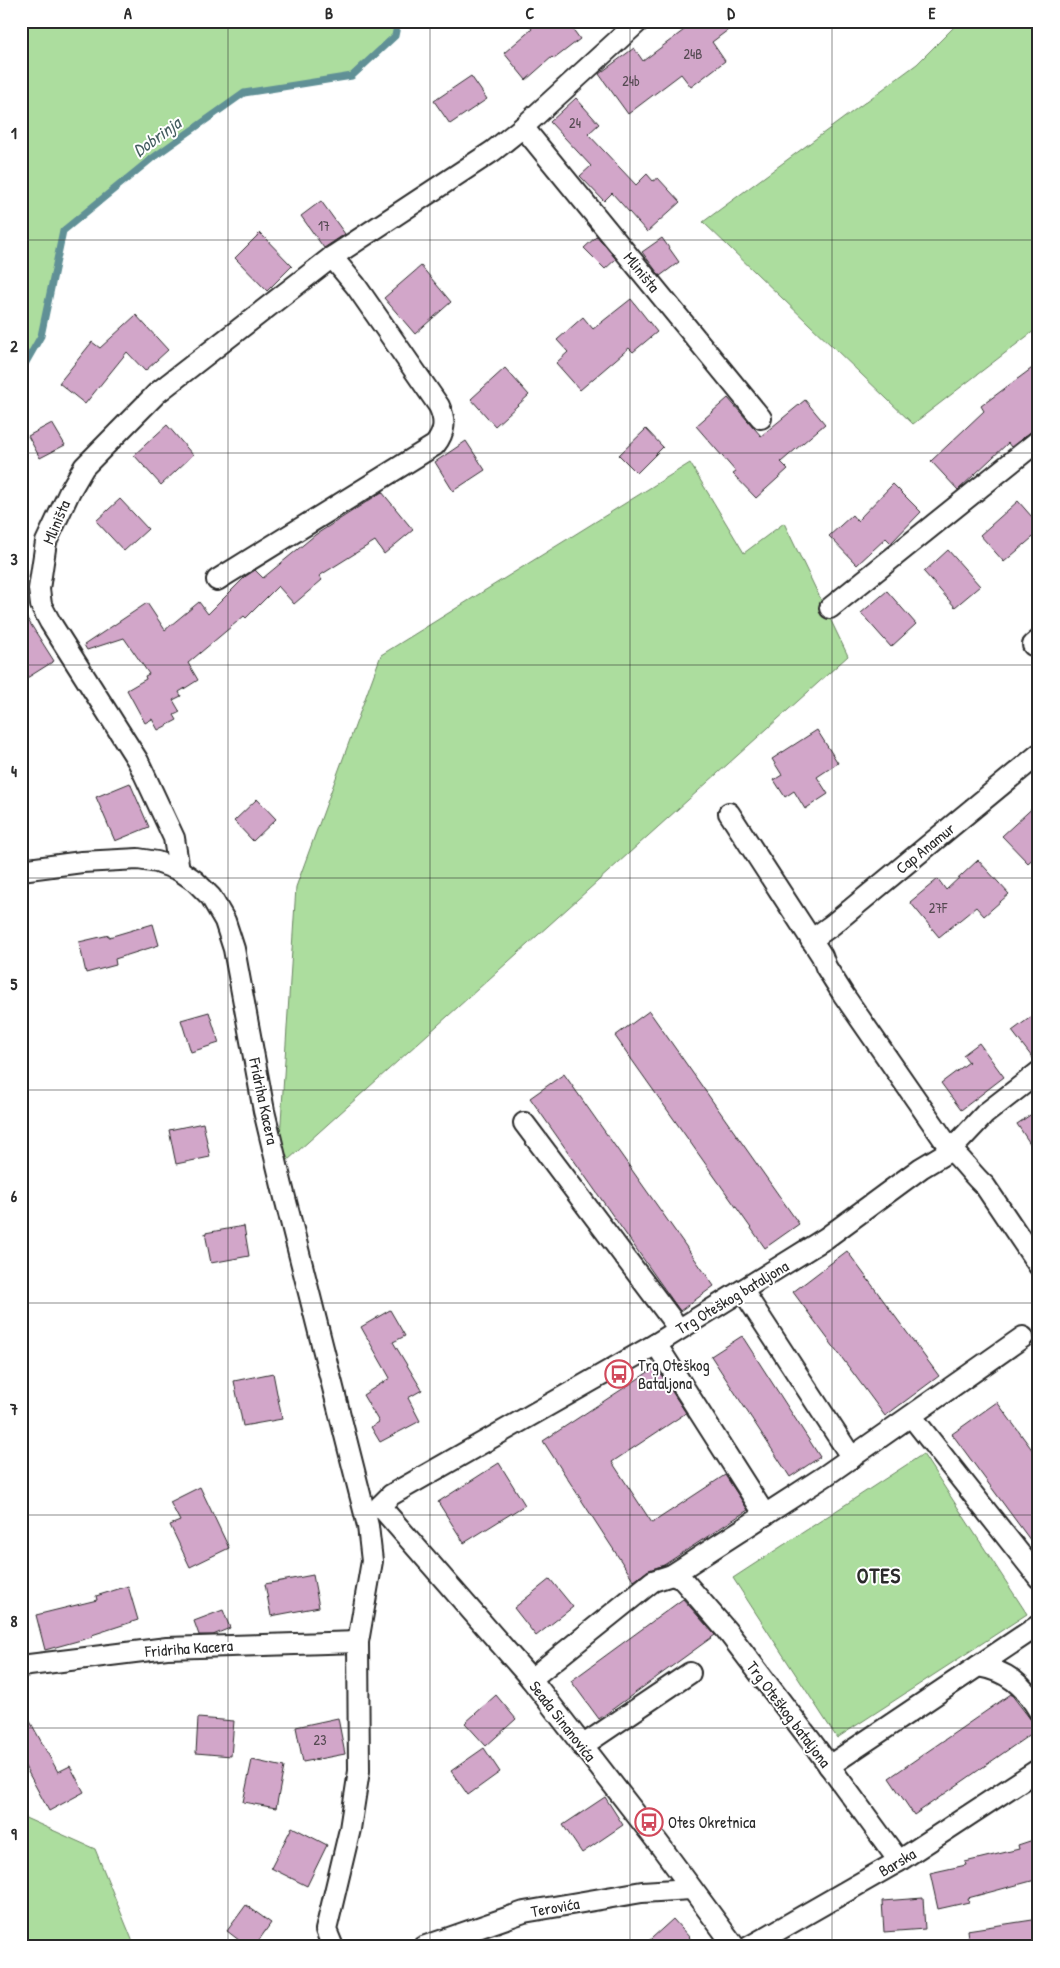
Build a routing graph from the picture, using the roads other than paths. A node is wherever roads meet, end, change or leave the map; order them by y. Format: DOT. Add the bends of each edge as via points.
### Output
graph roads {
  1 [pos="639,21"];
  2 [pos="523,126"];
  3 [pos="332,257"];
  4 [pos="761,418"];
  5 [pos="1039,440"];
  6 [pos="217,580"];
  7 [pos="830,608"];
  8 [pos="1039,754"];
  9 [pos="729,813"];
  10 [pos="21,870"];
  11 [pos="179,870"];
  12 [pos="811,940"];
  13 [pos="1039,1072"];
  14 [pos="524,1123"];
  15 [pos="951,1150"];
  16 [pos="1039,1266"];
  17 [pos="742,1291"];
  18 [pos="679,1329"];
  19 [pos="1023,1337"];
  20 [pos="656,1344"];
  21 [pos="912,1417"];
  22 [pos="852,1458"];
  23 [pos="372,1505"];
  24 [pos="764,1515"];
  25 [pos="672,1575"];
  26 [pos="1039,1578"];
  27 [pos="1039,1625"];
  28 [pos="358,1642"];
  29 [pos="21,1666"];
  30 [pos="978,1666"];
  31 [pos="690,1673"];
  32 [pos="531,1679"];
  33 [pos="1039,1711"];
  34 [pos="582,1746"];
  35 [pos="829,1766"];
  36 [pos="1039,1768"];
  37 [pos="899,1862"];
  38 [pos="692,1889"];
  39 [pos="333,1947"];
  40 [pos="423,1947"];
  41 [pos="735,1947"];
  42 [pos="749,1947"];
  1 -- 2 [label="street, Mliništa"];
  2 -- 3 [label="street, Mliništa" via="493,151"];
  2 -- 4 [label="street, Mliništa"];
  3 -- 6 [label="street" via="356,286 438,406 445,425 441,437 435,445"];
  3 -- 11 [label="street, Mliništa" via="157,393 84,467 46,542 40,582 41,605 138,761 174,838"];
  5 -- 7 [label="street"];
  8 -- 12 [label="street, Cap Anamur"];
  9 -- 12 [label="street"];
  10 -- 11 [label="street, Fridriha Kacera" via="138,859"];
  11 -- 23 [label="street, Fridriha Kacera" via="196,881 211,897 225,921 234,949 264,1111 280,1176"];
  12 -- 15 [label="street" via="843,994"];
  13 -- 15 [label="street, Trg Oteškog bataljona" via="985,1114"];
  14 -- 18 [label="street"];
  15 -- 16 [label="street" via="985,1186"];
  15 -- 17 [label="street, Trg Oteškog bataljona" via="921,1168 826,1238"];
  17 -- 18 [label="street, Trg Oteškog bataljona"];
  17 -- 22 [label="street"];
  18 -- 20 [label="street, Trg Oteškog bataljona"];
  19 -- 21 [label="street"];
  20 -- 23 [label="street, Trg Oteškog bataljona"];
  20 -- 24 [label="street"];
  21 -- 22 [label="street"];
  21 -- 26 [label="street"];
  22 -- 24 [label="street"];
  23 -- 28 [label="street, Fridriha Kacera" via="368,1526 372,1561"];
  23 -- 32 [label="street, Seada Sinanovića"];
  24 -- 25 [label="street"];
  25 -- 32 [label="street" via="653,1581"];
  25 -- 35 [label="street, Trg Oteškog bataljona" via="690,1587 721,1624"];
  27 -- 30 [label="street"];
  28 -- 29 [label="street, Fridriha Kacera" via="167,1648"];
  28 -- 39 [label="street, Fridriha Kacera" via="359,1771 350,1829 326,1930"];
  30 -- 33 [label="street" via="994,1668 1011,1676"];
  30 -- 35 [label="street"];
  31 -- 34 [label="street"];
  32 -- 34 [label="street, Seada Sinanovića"];
  34 -- 38 [label="street, Seada Sinanovića"];
  35 -- 37 [label="street, Trg Oteškog bataljona"];
  36 -- 37 [label="street, Barska"];
  37 -- 42 [label="street, Barska"];
  38 -- 40 [label="street, Terovića" via="642,1892 524,1912"];
  38 -- 41 [label="street, Seada Sinanovića"];
}
